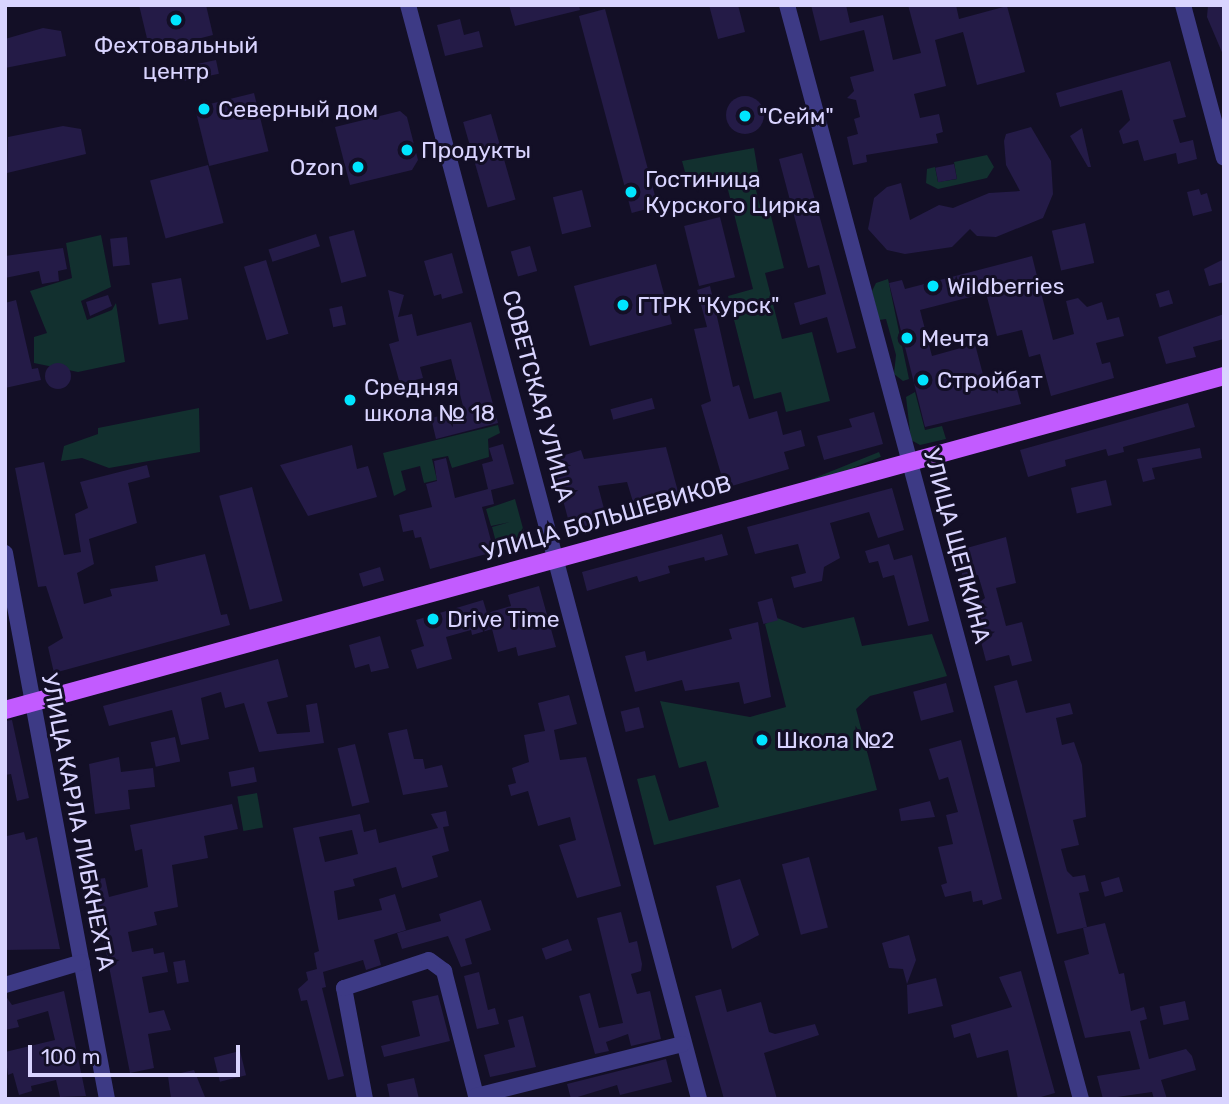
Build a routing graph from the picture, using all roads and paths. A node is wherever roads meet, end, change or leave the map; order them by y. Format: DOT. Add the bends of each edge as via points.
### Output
graph roads {
  1 [pos="408,5"];
  2 [pos="788,5"];
  3 [pos="1183,5"];
  4 [pos="1224,158"];
  5 [pos="1224,376"];
  6 [pos="910,459"];
  7 [pos="5,553"];
  8 [pos="558,557"];
  9 [pos="33,703"];
  10 [pos="5,710"];
  11 [pos="82,962"];
  12 [pos="5,985"];
  13 [pos="683,1044"];
  14 [pos="477,1097"];
  15 [pos="107,1099"];
  16 [pos="365,1099"];
  17 [pos="699,1099"];
  18 [pos="1081,1099"];
  1 -- 8 [label="street, СОВЕТСКАЯ УЛИЦА"];
  2 -- 6 [label="street, УЛИЦА ЩЕПКИНА"];
  3 -- 4 [label="street"];
  5 -- 6 [label="main road, УЛИЦА БОЛЬШЕВИКОВ"];
  6 -- 8 [label="main road, УЛИЦА БОЛЬШЕВИКОВ"];
  6 -- 18 [label="street, УЛИЦА ЩЕПКИНА"];
  7 -- 9 [label="street, УЛИЦА КАРЛА ЛИБКНЕХТА"];
  8 -- 9 [label="main road, УЛИЦА БОЛЬШЕВИКОВ"];
  8 -- 13 [label="street, СОВЕТСКАЯ УЛИЦА"];
  9 -- 10 [label="main road, УЛИЦА БОЛЬШЕВИКОВ"];
  9 -- 11 [label="street, УЛИЦА КАРЛА ЛИБКНЕХТА"];
  11 -- 12 [label="street"];
  11 -- 15 [label="street, УЛИЦА КАРЛА ЛИБКНЕХТА"];
  13 -- 14 [label="street"];
  13 -- 17 [label="street, СОВЕТСКАЯ УЛИЦА"];
  14 -- 16 [label="street" via="444,971 429,960 344,988"];
}
